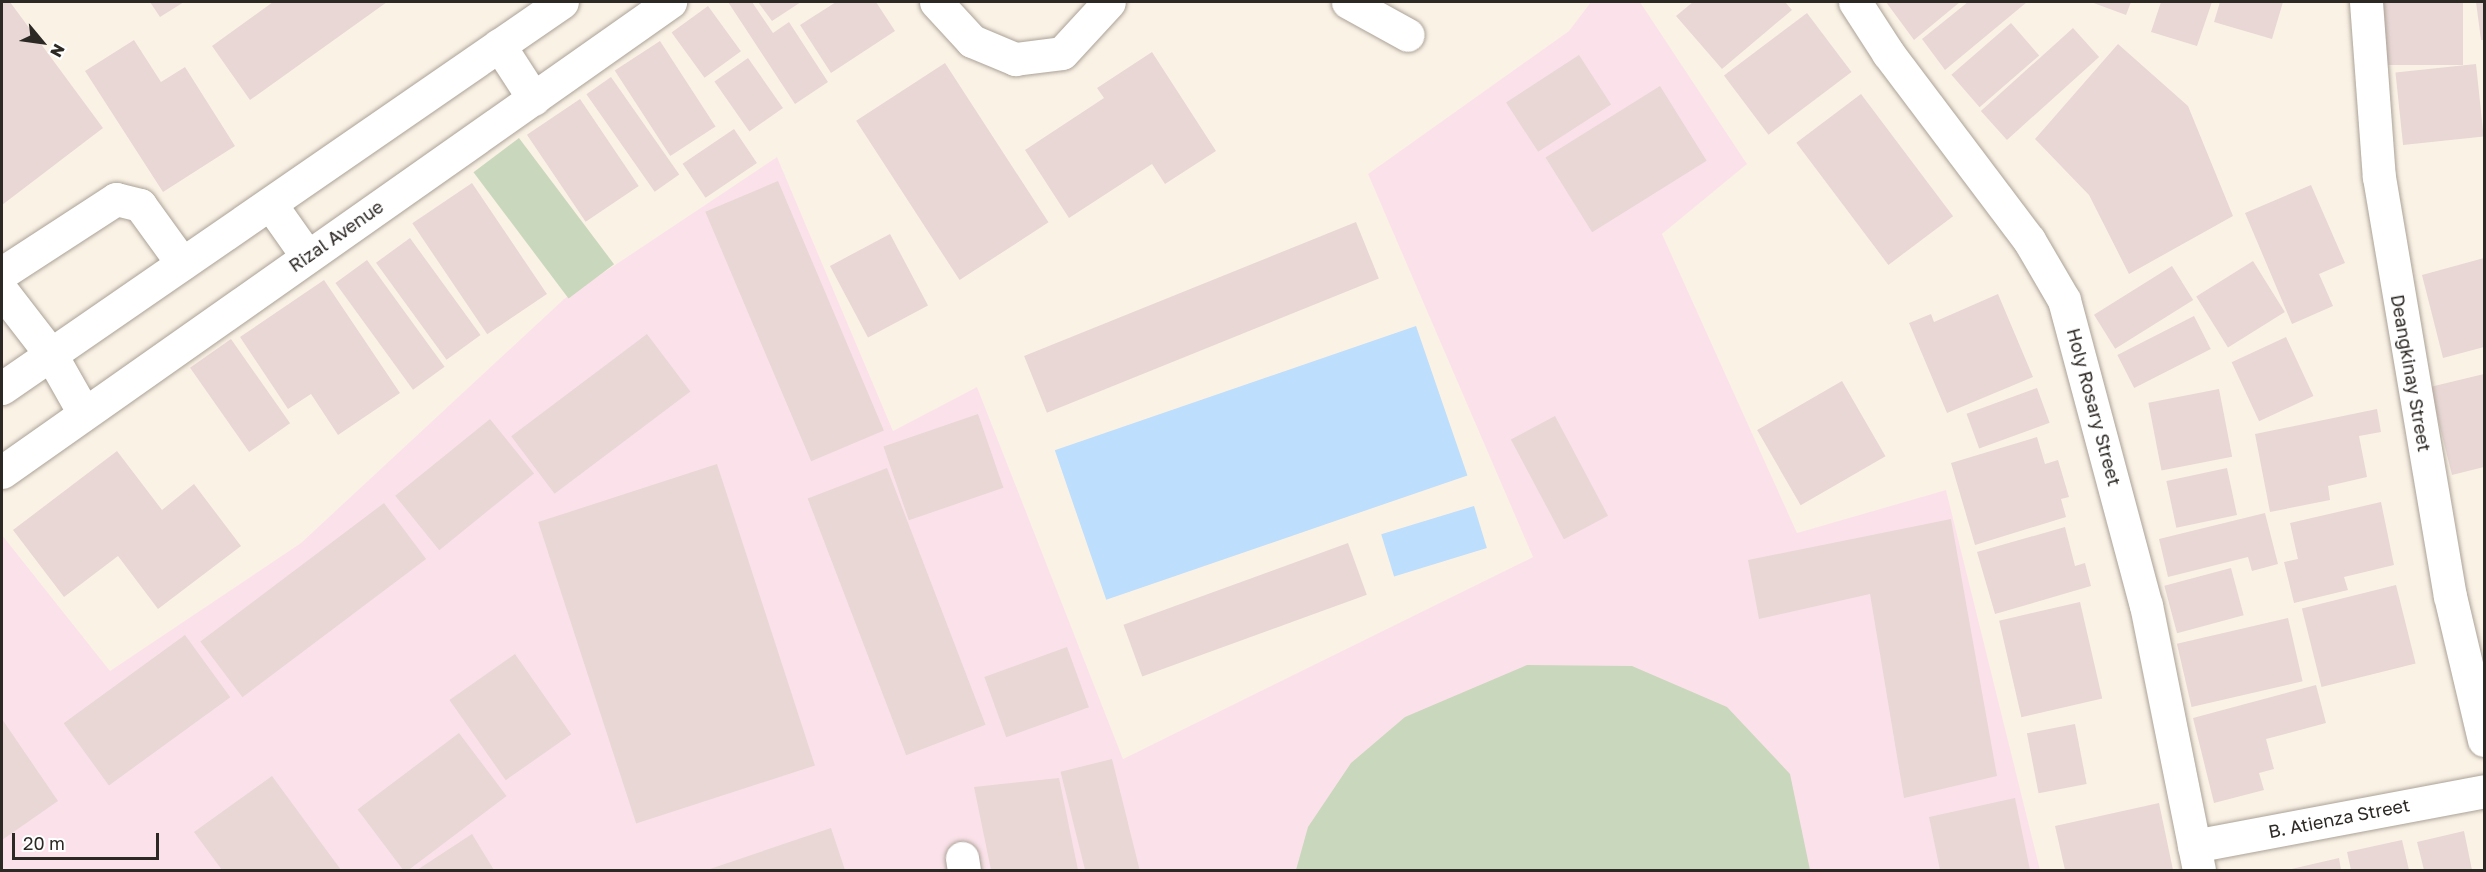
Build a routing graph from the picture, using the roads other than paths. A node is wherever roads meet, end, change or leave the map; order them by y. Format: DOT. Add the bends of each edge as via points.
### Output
graph roads {
  1 [pos="562,2"];
  2 [pos="670,2"];
  3 [pos="936,2"];
  4 [pos="1109,2"];
  5 [pos="1348,2"];
  6 [pos="2367,2"];
  7 [pos="1861,4"];
  8 [pos="1408,35"];
  9 [pos="498,45"];
  10 [pos="534,99"];
  11 [pos="271,205"];
  12 [pos="307,256"];
  13 [pos="182,263"];
  14 [pos="2,273"];
  15 [pos="2,291"];
  16 [pos="50,353"];
  17 [pos="2,388"];
  18 [pos="84,413"];
  19 [pos="2,471"];
  20 [pos="2484,740"];
  21 [pos="2484,791"];
  22 [pos="2197,858"];
  1 -- 9 [label="street"];
  2 -- 10 [label="street, Rizal Avenue"];
  3 -- 4 [label="street" via="972,41 1014,59 1062,53"];
  5 -- 8 [label="street"];
  6 -- 20 [label="street, Deangkinay Street" via="2379,177 2450,596"];
  7 -- 22 [label="street, Holy Rosary Street" via="1888,53 2029,240 2064,300 2146,605"];
  9 -- 10 [label="street"];
  9 -- 11 [label="street"];
  10 -- 12 [label="street, Rizal Avenue"];
  11 -- 12 [label="street"];
  11 -- 13 [label="street"];
  12 -- 18 [label="street, Rizal Avenue"];
  13 -- 14 [label="street" via="140,205 116,199"];
  13 -- 16 [label="street"];
  15 -- 16 [label="street"];
  16 -- 17 [label="street"];
  16 -- 18 [label="street"];
  18 -- 19 [label="street, Rizal Avenue"];
  21 -- 22 [label="street, B. Atienza Street"];
}
